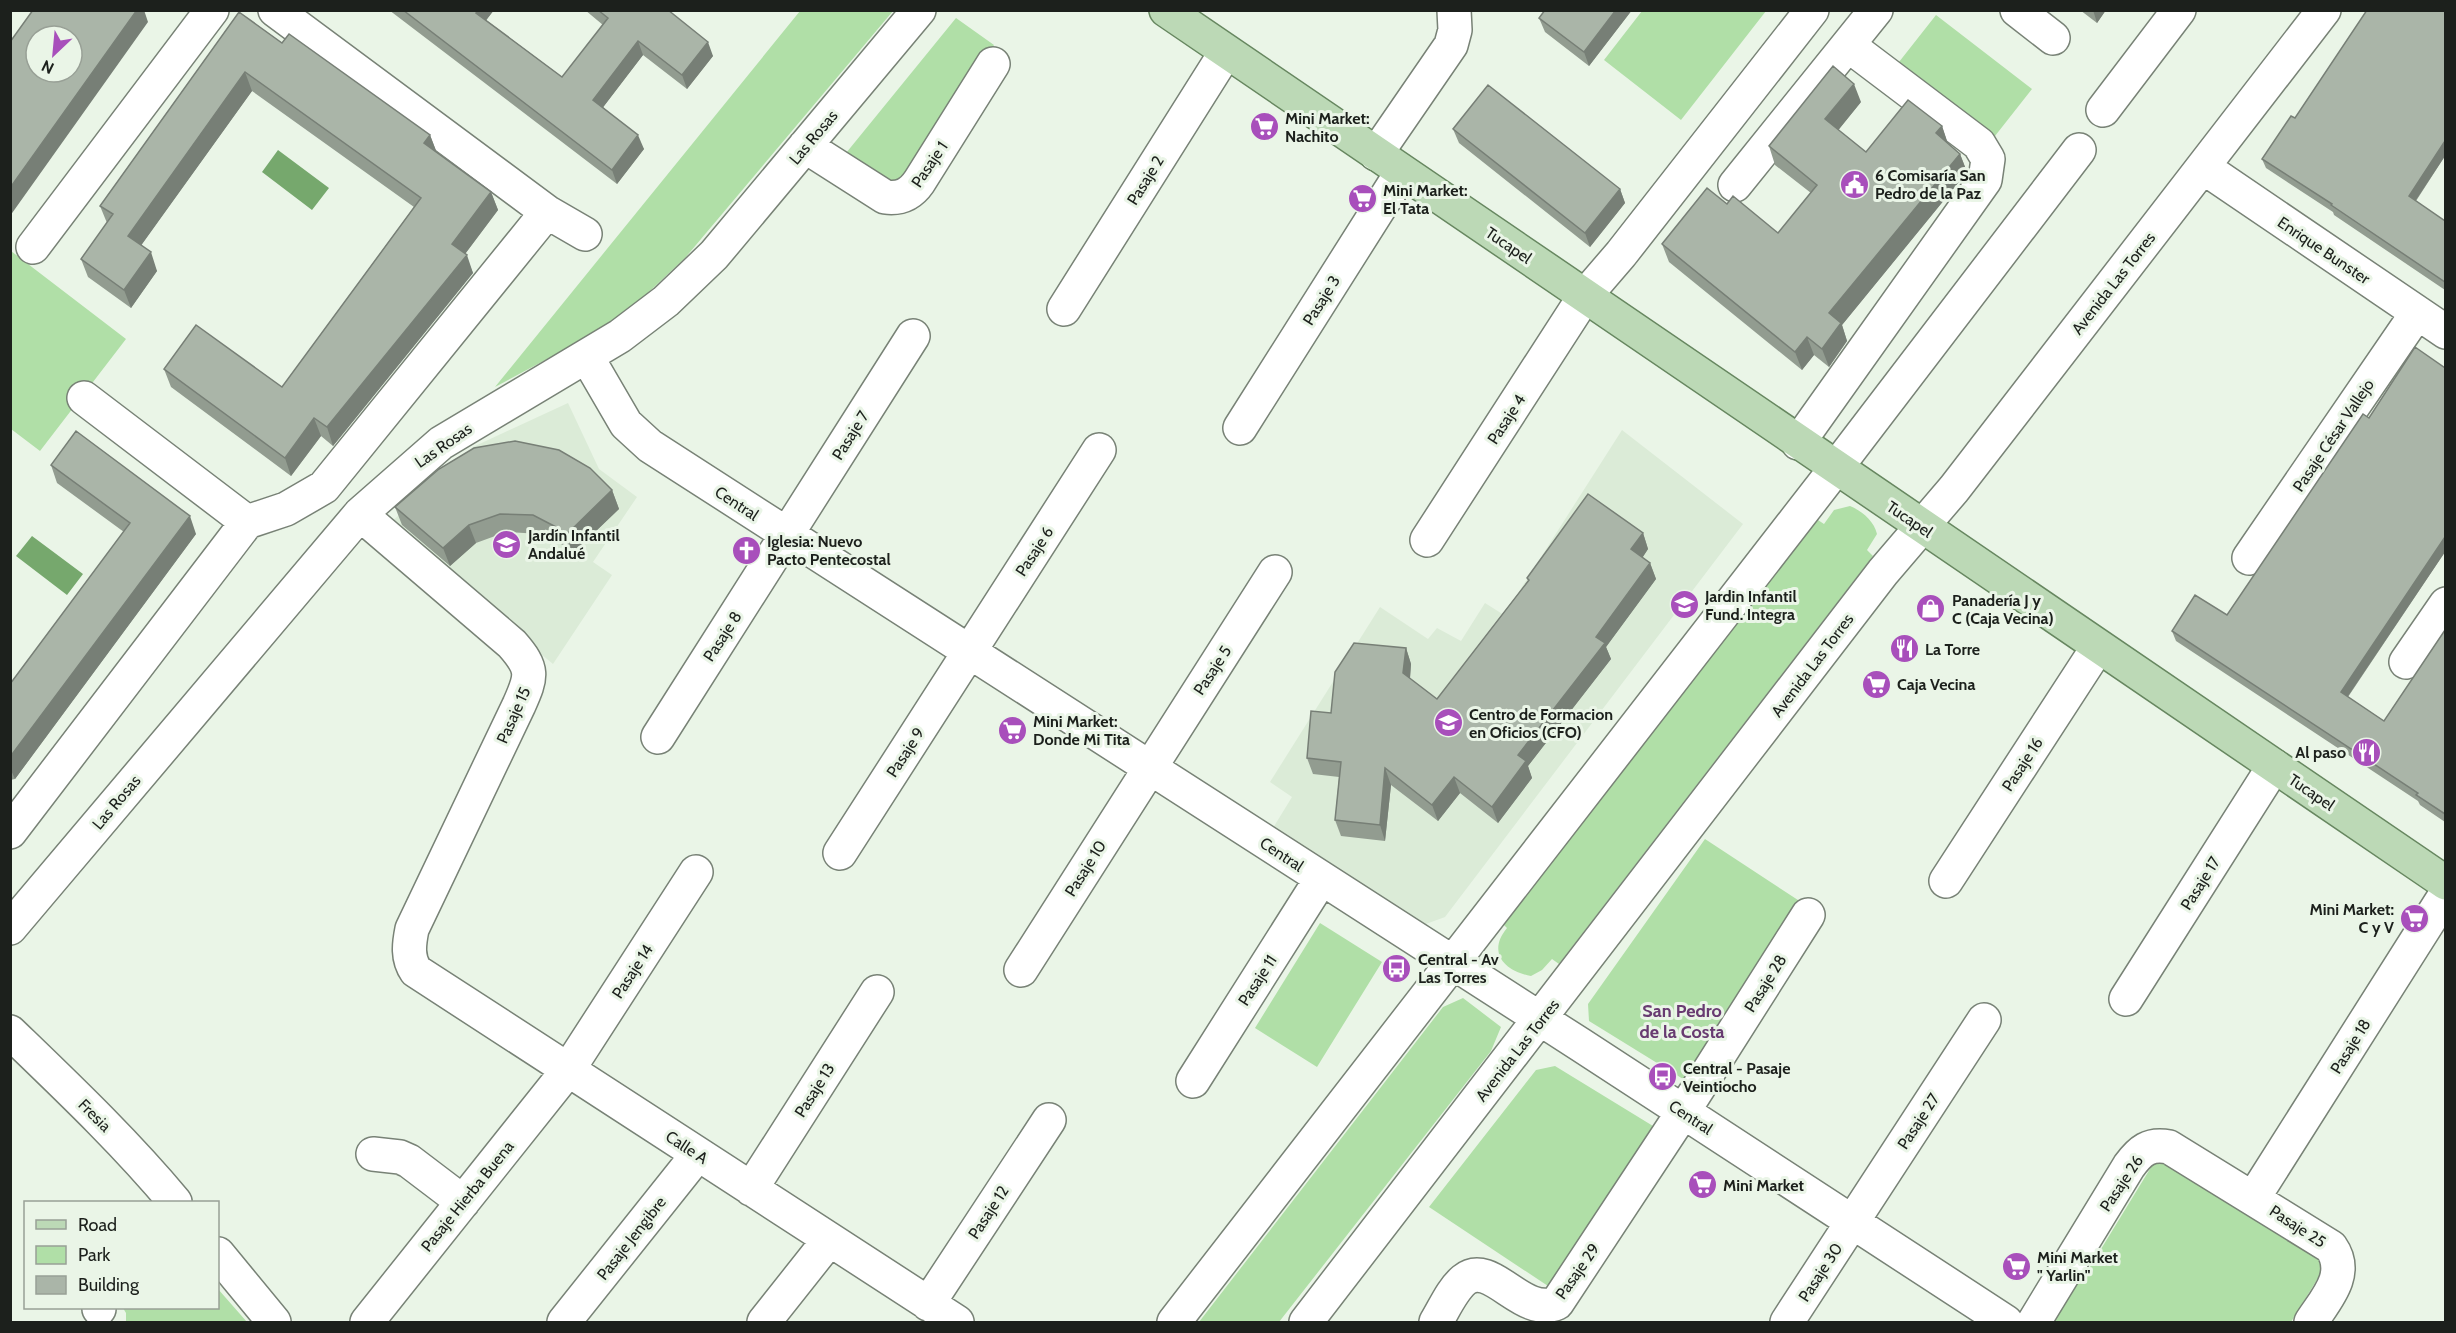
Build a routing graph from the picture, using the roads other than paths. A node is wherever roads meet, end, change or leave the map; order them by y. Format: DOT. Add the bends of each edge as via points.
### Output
graph roads {
  1 [pos="212,10"];
  2 [pos="275,10"];
  3 [pos="919,10"];
  4 [pos="1166,10"];
  5 [pos="1454,10"];
  6 [pos="1812,10"];
  7 [pos="1876,10"];
  8 [pos="2017,10"];
  9 [pos="2179,10"];
  10 [pos="2324,10"];
  11 [pos="2053,38"];
  12 [pos="1848,45"];
  13 [pos="1226,52"];
  14 [pos="993,64"];
  15 [pos="2103,110"];
  16 [pos="805,146"];
  17 [pos="2079,150"];
  18 [pos="1376,153"];
  19 [pos="2203,167"];
  20 [pos="1402,172"];
  21 [pos="1735,185"];
  22 [pos="547,212"];
  23 [pos="585,234"];
  24 [pos="33,247"];
  25 [pos="1584,297"];
  26 [pos="1064,309"];
  27 [pos="2416,313"];
  28 [pos="2445,332"];
  29 [pos="913,336"];
  30 [pos="587,357"];
  31 [pos="84,398"];
  32 [pos="1240,428"];
  33 [pos="1798,443"];
  34 [pos="1099,450"];
  35 [pos="1836,468"];
  36 [pos="360,514"];
  37 [pos="247,522"];
  38 [pos="1921,527"];
  39 [pos="787,534"];
  40 [pos="1427,540"];
  41 [pos="2249,558"];
  42 [pos="1275,572"];
  43 [pos="2445,604"];
  44 [pos="2098,647"];
  45 [pos="969,652"];
  46 [pos="2406,662"];
  47 [pos="658,737"];
  48 [pos="2274,766"];
  49 [pos="1148,767"];
  50 [pos="10,832"];
  51 [pos="840,853"];
  52 [pos="696,872"];
  53 [pos="1321,879"];
  54 [pos="1946,881"];
  55 [pos="2445,883"];
  56 [pos="2445,894"];
  57 [pos="1808,915"];
  58 [pos="10,928"];
  59 [pos="1453,963"];
  60 [pos="1021,970"];
  61 [pos="416,971"];
  62 [pos="877,992"];
  63 [pos="2126,999"];
  64 [pos="1540,1020"];
  65 [pos="1984,1020"];
  66 [pos="10,1032"];
  67 [pos="568,1070"];
  68 [pos="1193,1081"];
  69 [pos="1683,1112"];
  70 [pos="1049,1120"];
  71 [pos="373,1154"];
  72 [pos="698,1154"];
  73 [pos="751,1189"];
  74 [pos="2254,1197"];
  75 [pos="173,1201"];
  76 [pos="463,1202"];
  77 [pos="1853,1222"];
  78 [pos="830,1240"];
  79 [pos="219,1255"];
  80 [pos="928,1304"];
  81 [pos="957,1322"];
  82 [pos="274,1323"];
  83 [pos="367,1323"];
  84 [pos="564,1323"];
  85 [pos="764,1323"];
  86 [pos="1174,1323"];
  87 [pos="1306,1323"];
  88 [pos="1436,1323"];
  89 [pos="1787,1323"];
  90 [pos="2006,1323"];
  91 [pos="2034,1323"];
  92 [pos="2311,1323"];
  1 -- 24 [label="street"];
  2 -- 22 [label="street"];
  3 -- 16 [label="street, Las Rosas"];
  4 -- 13 [label="main road, Tucapel"];
  5 -- 18 [label="street" via="1451,45"];
  6 -- 25 [label="street, Pasaje 4"];
  7 -- 12 [label="street"];
  8 -- 11 [label="street"];
  9 -- 15 [label="street"];
  10 -- 19 [label="street, Avenida Las Torres"];
  12 -- 21 [label="street"];
  12 -- 33 [label="street" via="1979,144 1988,159 1985,180"];
  13 -- 18 [label="main road, Tucapel"];
  13 -- 26 [label="street, Pasaje 2"];
  14 -- 16 [label="street, Pasaje 1" via="908,194 885,197"];
  16 -- 30 [label="street, Las Rosas" via="690,279 641,321"];
  17 -- 35 [label="street"];
  18 -- 20 [label="main road, Tucapel"];
  19 -- 27 [label="street, Enrique Bunster"];
  19 -- 38 [label="street, Avenida Las Torres"];
  20 -- 25 [label="main road, Tucapel"];
  20 -- 32 [label="street, Pasaje 3"];
  22 -- 23 [label="street"];
  22 -- 37 [label="street" via="324,487 286,509"];
  25 -- 33 [label="main road, Tucapel"];
  25 -- 40 [label="street, Pasaje 4"];
  27 -- 28 [label="street, Enrique Bunster"];
  27 -- 41 [label="street, Pasaje César Vallejo"];
  29 -- 39 [label="street, Pasaje 7"];
  30 -- 36 [label="street, Las Rosas" via="441,443"];
  30 -- 39 [label="street, Central" via="626,424 641,440"];
  31 -- 37 [label="street"];
  33 -- 35 [label="main road, Tucapel"];
  34 -- 45 [label="street, Pasaje 6"];
  35 -- 38 [label="main road, Tucapel"];
  35 -- 59 [label="street"];
  36 -- 58 [label="street, Las Rosas"];
  36 -- 61 [label="street, Pasaje 15" via="512,644 526,660 530,672 519,705 412,929 409,952"];
  37 -- 50 [label="street"];
  38 -- 44 [label="main road, Tucapel"];
  38 -- 64 [label="street, Avenida Las Torres"];
  39 -- 45 [label="street, Central"];
  39 -- 47 [label="street, Pasaje 8"];
  42 -- 49 [label="street, Pasaje 5"];
  43 -- 46 [label="street"];
  44 -- 48 [label="main road, Tucapel"];
  44 -- 54 [label="street, Pasaje 16"];
  45 -- 49 [label="street, Central"];
  45 -- 51 [label="street, Pasaje 9"];
  48 -- 55 [label="main road, Tucapel"];
  48 -- 63 [label="street, Pasaje 17"];
  49 -- 53 [label="street, Central"];
  49 -- 60 [label="street, Pasaje 10"];
  52 -- 67 [label="street, Pasaje 14"];
  53 -- 59 [label="street, Central"];
  53 -- 68 [label="street, Pasaje 11"];
  56 -- 74 [label="street, Pasaje 18"];
  57 -- 69 [label="street, Pasaje 28"];
  59 -- 64 [label="street, Central"];
  59 -- 86 [label="street"];
  61 -- 67 [label="street, Calle A"];
  62 -- 73 [label="street, Pasaje 13"];
  64 -- 69 [label="street, Central"];
  64 -- 87 [label="street, Avenida Las Torres"];
  65 -- 77 [label="street, Pasaje 27"];
  66 -- 75 [label="street, Fresia" via="102,1121"];
  67 -- 72 [label="street, Calle A"];
  67 -- 76 [label="street, Pasaje Hierba Buena"];
  69 -- 77 [label="street, Central"];
  69 -- 88 [label="street, Pasaje 29" via="1557,1303 1539,1306 1489,1277 1473,1275 1459,1286"];
  70 -- 80 [label="street, Pasaje 12"];
  71 -- 76 [label="street" via="409,1161"];
  72 -- 73 [label="street, Calle A"];
  72 -- 84 [label="street, Pasaje Jengibre"];
  73 -- 78 [label="street, Calle A"];
  74 -- 91 [label="street, Pasaje 26" via="2169,1147 2148,1147 2129,1166"];
  74 -- 92 [label="street, Pasaje 25" via="2324,1241 2336,1253 2337,1280"];
  76 -- 83 [label="street, Pasaje Hierba Buena"];
  77 -- 89 [label="street, Pasaje 30"];
  77 -- 90 [label="street, Central"];
  78 -- 80 [label="street, Calle A"];
  78 -- 85 [label="street"];
  79 -- 82 [label="street"];
  80 -- 81 [label="street, Calle A"];
}
